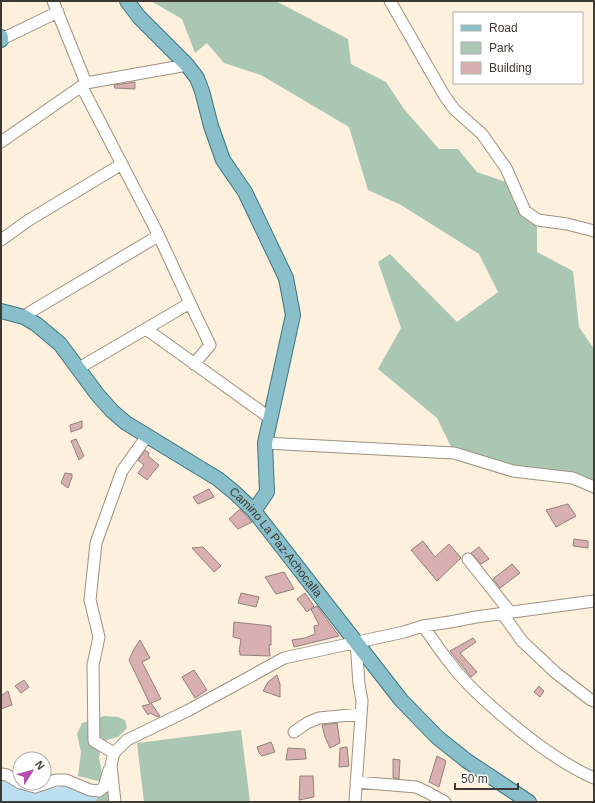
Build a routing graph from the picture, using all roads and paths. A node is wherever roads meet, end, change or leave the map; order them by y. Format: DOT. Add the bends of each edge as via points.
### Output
graph roads {
  1 [pos="53,1"];
  2 [pos="127,1"];
  3 [pos="390,1"];
  4 [pos="58,12"];
  5 [pos="1,39"];
  6 [pos="187,66"];
  7 [pos="86,83"];
  8 [pos="1,142"];
  9 [pos="122,164"];
  10 [pos="594,231"];
  11 [pos="158,236"];
  12 [pos="1,240"];
  13 [pos="190,303"];
  14 [pos="1,310"];
  15 [pos="24,317"];
  16 [pos="146,329"];
  17 [pos="194,364"];
  18 [pos="79,368"];
  19 [pos="270,418"];
  20 [pos="147,436"];
  21 [pos="265,443"];
  22 [pos="594,487"];
  23 [pos="254,511"];
  24 [pos="468,559"];
  25 [pos="594,600"];
  26 [pos="506,613"];
  27 [pos="423,626"];
  28 [pos="356,642"];
  29 [pos="594,701"];
  30 [pos="361,714"];
  31 [pos="294,732"];
  32 [pos="114,753"];
  33 [pos="111,766"];
  34 [pos="1,774"];
  35 [pos="12,778"];
  36 [pos="594,778"];
  37 [pos="52,781"];
  38 [pos="356,782"];
  39 [pos="115,802"];
  40 [pos="355,802"];
  41 [pos="445,802"];
  42 [pos="529,802"];
  1 -- 4 [label="street"];
  2 -- 6 [label="main road" via="139,18"];
  3 -- 10 [label="street" via="454,109 482,134 506,168 525,211 538,220"];
  4 -- 5 [label="street"];
  4 -- 7 [label="street"];
  6 -- 7 [label="street"];
  6 -- 19 [label="main road" via="197,78 202,91 223,160 245,192 286,278 292,315"];
  7 -- 8 [label="street"];
  7 -- 9 [label="street" via="82,86 83,89"];
  9 -- 11 [label="street"];
  9 -- 12 [label="street" via="29,220"];
  11 -- 13 [label="street"];
  11 -- 15 [label="street"];
  13 -- 16 [label="street"];
  13 -- 17 [label="street" via="210,345"];
  14 -- 15 [label="main road, Camino La Paz-Achocalla"];
  15 -- 18 [label="main road, Camino La Paz-Achocalla" via="40,326 60,344"];
  16 -- 17 [label="street"];
  16 -- 18 [label="street"];
  17 -- 19 [label="street"];
  18 -- 20 [label="main road, Camino La Paz-Achocalla" via="112,411"];
  19 -- 21 [label="main road"];
  20 -- 23 [label="main road, Camino La Paz-Achocalla" via="218,479"];
  20 -- 32 [label="street" via="122,471 96,543 90,600 99,637 93,665 94,741"];
  21 -- 22 [label="street" via="454,453 513,471 573,478"];
  21 -- 23 [label="main road" via="267,492"];
  23 -- 28 [label="main road, Camino La Paz-Achocalla"];
  24 -- 26 [label="street"];
  25 -- 26 [label="street"];
  26 -- 27 [label="street"];
  26 -- 29 [label="street" via="522,641 556,673"];
  27 -- 28 [label="street"];
  27 -- 36 [label="street" via="450,664 493,709 532,740 578,771"];
  28 -- 30 [label="street"];
  28 -- 32 [label="street" via="284,658 187,711 133,736"];
  28 -- 42 [label="main road, Camino La Paz-Achocalla" via="401,700 437,737 467,761"];
  30 -- 31 [label="street" via="319,718"];
  30 -- 38 [label="street"];
  32 -- 33 [label="street"];
  33 -- 37 [label="street" via="104,787 99,791 66,780"];
  33 -- 39 [label="street"];
  34 -- 35 [label="street"];
  38 -- 40 [label="street"];
  38 -- 41 [label="street" via="416,787"];
}
